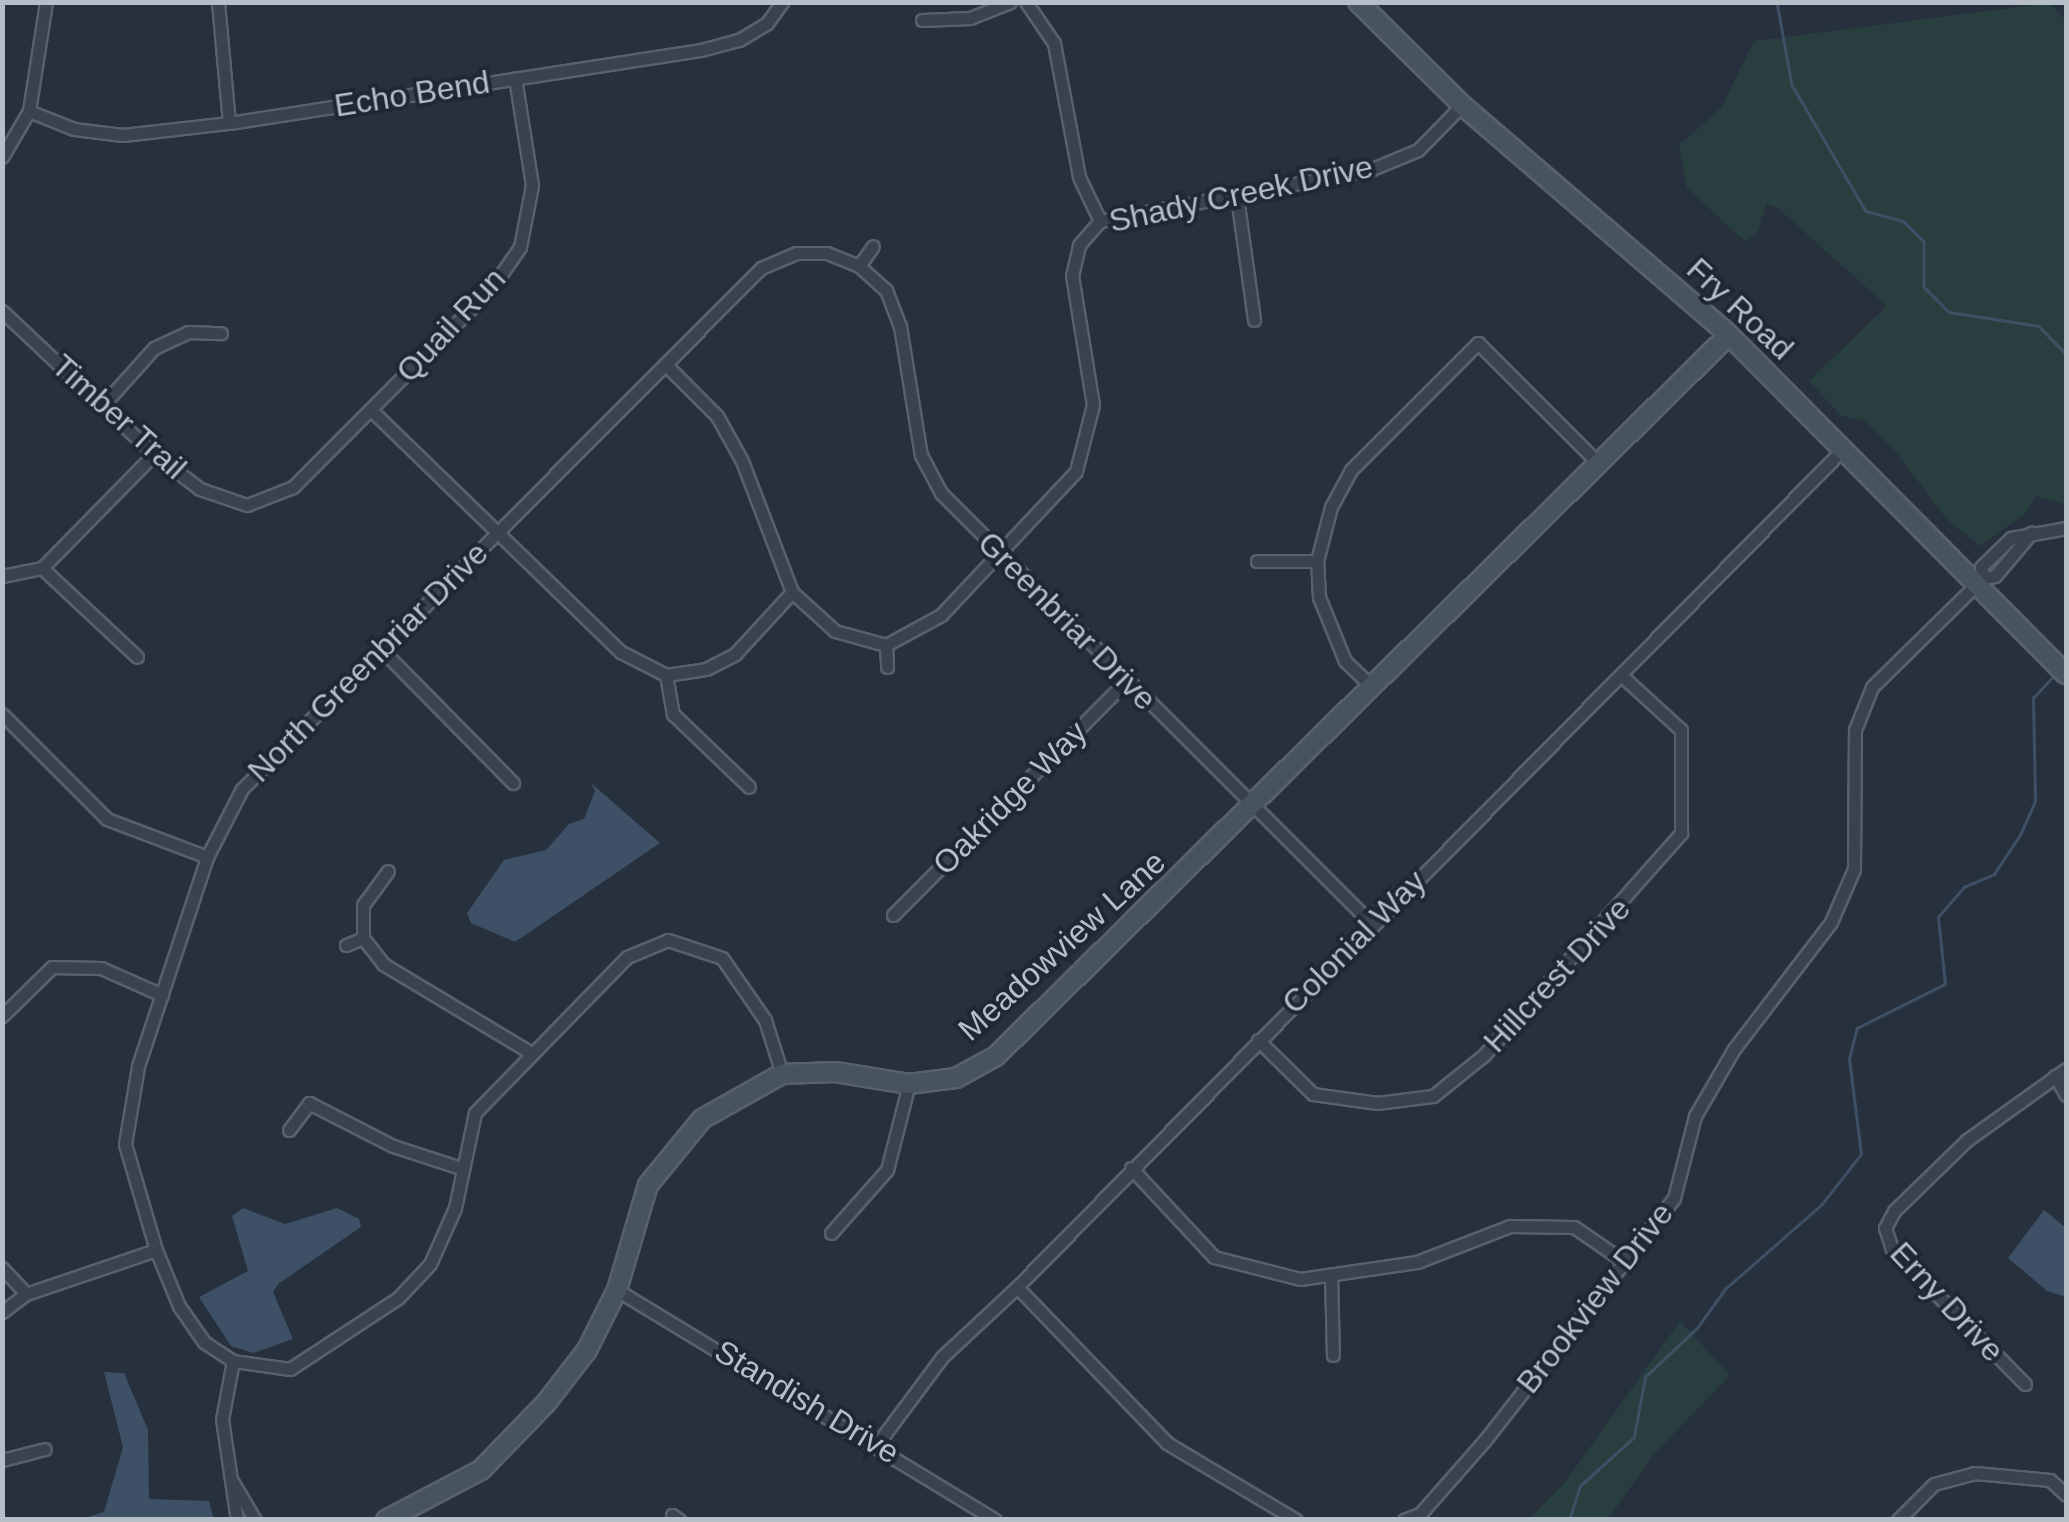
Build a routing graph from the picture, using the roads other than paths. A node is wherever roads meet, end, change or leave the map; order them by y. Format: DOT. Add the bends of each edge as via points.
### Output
graph roads {
  1 [pos="46,2"];
  2 [pos="218,2"];
  3 [pos="782,2"];
  4 [pos="1010,2"];
  5 [pos="1026,2"];
  6 [pos="1358,2"];
  7 [pos="922,20"];
  8 [pos="515,78"];
  9 [pos="1462,105"];
  10 [pos="29,111"];
  11 [pos="229,123"];
  12 [pos="2,157"];
  13 [pos="1237,197"];
  14 [pos="1100,221"];
  15 [pos="873,246"];
  16 [pos="859,266"];
  17 [pos="2,311"];
  18 [pos="1254,320"];
  19 [pos="221,333"];
  20 [pos="1729,336"];
  21 [pos="665,364"];
  22 [pos="102,406"];
  23 [pos="371,410"];
  24 [pos="1842,451"];
  25 [pos="154,454"];
  26 [pos="1598,463"];
  27 [pos="247,505"];
  28 [pos="2066,528"];
  29 [pos="497,531"];
  30 [pos="1000,555"];
  31 [pos="1316,560"];
  32 [pos="1257,561"];
  33 [pos="42,568"];
  34 [pos="2,576"];
  35 [pos="1979,582"];
  36 [pos="792,592"];
  37 [pos="886,644"];
  38 [pos="381,649"];
  39 [pos="137,657"];
  40 [pos="887,667"];
  41 [pos="2066,674"];
  42 [pos="666,675"];
  43 [pos="1622,676"];
  44 [pos="1126,682"];
  45 [pos="1373,688"];
  46 [pos="2,714"];
  47 [pos="513,783"];
  48 [pos="749,787"];
  49 [pos="1254,808"];
  50 [pos="208,858"];
  51 [pos="388,871"];
  52 [pos="893,915"];
  53 [pos="1371,923"];
  54 [pos="363,938"];
  55 [pos="346,944"];
  56 [pos="162,995"];
  57 [pos="2,1016"];
  58 [pos="1258,1040"];
  59 [pos="528,1051"];
  60 [pos="2061,1073"];
  61 [pos="782,1074"];
  62 [pos="909,1084"];
  63 [pos="2066,1096"];
  64 [pos="290,1130"];
  65 [pos="458,1167"];
  66 [pos="1132,1168"];
  67 [pos="830,1233"];
  68 [pos="156,1250"];
  69 [pos="1625,1262"];
  70 [pos="2,1268"];
  71 [pos="1331,1274"];
  72 [pos="1018,1288"];
  73 [pos="617,1290"];
  74 [pos="26,1294"];
  75 [pos="2,1312"];
  76 [pos="1333,1355"];
  77 [pos="232,1361"];
  78 [pos="2025,1384"];
  79 [pos="878,1443"];
  80 [pos="45,1449"];
  81 [pos="2,1460"];
  82 [pos="232,1482"];
  83 [pos="2066,1494"];
  84 [pos="237,1520"];
  85 [pos="255,1520"];
  86 [pos="386,1520"];
  87 [pos="995,1520"];
  88 [pos="1296,1520"];
  89 [pos="1404,1520"];
  90 [pos="1898,1520"];
  1 -- 10 [label="street"];
  2 -- 11 [label="street"];
  3 -- 8 [label="street, Echo Bend" via="767,23 739,40"];
  4 -- 7 [label="street" via="970,18"];
  5 -- 14 [label="street" via="1054,43 1079,177"];
  6 -- 9 [label="street, Fry Road"];
  8 -- 11 [label="street, Echo Bend"];
  8 -- 23 [label="street, Quail Run" via="532,185 520,247 493,286"];
  9 -- 13 [label="street, Shady Creek Drive" via="1418,150 1372,169"];
  9 -- 20 [label="street, Fry Road"];
  10 -- 11 [label="street, Echo Bend" via="74,129 123,135"];
  10 -- 12 [label="street"];
  13 -- 14 [label="street, Shady Creek Drive"];
  13 -- 18 [label="street"];
  14 -- 30 [label="street, Shady Creek Drive" via="1080,245 1072,276 1093,405 1088,439 1063,489"];
  15 -- 16 [label="street"];
  16 -- 21 [label="street, North Greenbriar Drive" via="826,254 796,253 761,268"];
  16 -- 30 [label="street, Greenbriar Drive" via="886,290 900,326 921,455 941,493"];
  17 -- 22 [label="street, Timber Trail"];
  19 -- 22 [label="street" via="188,332 154,348"];
  20 -- 24 [label="street, Fry Road"];
  20 -- 26 [label="street, Meadowview Lane"];
  21 -- 29 [label="street, North Greenbriar Drive"];
  21 -- 36 [label="street" via="717,416 734,446"];
  22 -- 25 [label="street, Timber Trail"];
  23 -- 27 [label="street, Quail Run" via="294,487"];
  23 -- 29 [label="street"];
  24 -- 35 [label="street, Fry Road"];
  24 -- 43 [label="street, Colonial Way"];
  25 -- 27 [label="street, Timber Trail" via="200,489"];
  25 -- 33 [label="street"];
  26 -- 31 [label="street" via="1478,343 1352,470 1331,507"];
  26 -- 45 [label="street, Meadowview Lane"];
  28 -- 35 [label="street, Brookview Drive" via="2032,532 1996,576"];
  29 -- 38 [label="street, North Greenbriar Drive"];
  29 -- 42 [label="street" via="621,652"];
  30 -- 37 [label="street, Shady Creek Drive" via="940,615"];
  30 -- 44 [label="street, Greenbriar Drive"];
  31 -- 32 [label="street"];
  31 -- 45 [label="street" via="1329,630 1345,660"];
  33 -- 34 [label="street"];
  33 -- 39 [label="street"];
  35 -- 41 [label="street, Fry Road"];
  35 -- 69 [label="street, Brookview Drive" via="1872,687 1856,730 1854,870 1831,922 1734,1049 1696,1116 1674,1198"];
  36 -- 37 [label="street" via="835,631"];
  36 -- 42 [label="street" via="735,654 706,669"];
  37 -- 40 [label="street"];
  38 -- 47 [label="street"];
  38 -- 50 [label="street, North Greenbriar Drive" via="242,789"];
  42 -- 48 [label="street" via="673,714"];
  43 -- 53 [label="street, Colonial Way"];
  43 -- 58 [label="street, Hillcrest Drive" via="1681,730 1681,834 1484,1055 1433,1096 1377,1103 1314,1094"];
  44 -- 49 [label="street, Greenbriar Drive"];
  44 -- 52 [label="street, Oakridge Way"];
  45 -- 49 [label="street, Meadowview Lane"];
  46 -- 50 [label="street" via="107,818"];
  49 -- 53 [label="street, Greenbriar Drive"];
  49 -- 62 [label="street, Meadowview Lane" via="996,1056 956,1078"];
  50 -- 56 [label="street, North Greenbriar Drive"];
  51 -- 54 [label="street" via="363,906"];
  53 -- 58 [label="street, Colonial Way"];
  54 -- 55 [label="street"];
  54 -- 59 [label="street" via="383,964"];
  56 -- 57 [label="street" via="102,968 52,967"];
  56 -- 68 [label="street, North Greenbriar Drive" via="138,1066 125,1144"];
  58 -- 66 [label="street, Colonial Way"];
  59 -- 61 [label="street" via="627,957 668,940 704,947 738,975 765,1020"];
  59 -- 65 [label="street" via="475,1112"];
  60 -- 63 [label="street"];
  60 -- 78 [label="street, Erny Drive" via="1983,1127 1890,1215 1885,1236"];
  61 -- 62 [label="street, Meadowview Lane" via="835,1072"];
  61 -- 73 [label="street, Meadowview Lane" via="702,1119 667,1155 648,1186"];
  62 -- 67 [label="street" via="888,1170"];
  64 -- 65 [label="street" via="309,1102 393,1146"];
  65 -- 77 [label="street" via="455,1208 430,1264 398,1298 290,1369"];
  66 -- 71 [label="street" via="1214,1257 1300,1279"];
  66 -- 72 [label="street, Colonial Way"];
  68 -- 74 [label="street"];
  68 -- 77 [label="street, North Greenbriar Drive" via="204,1342"];
  69 -- 71 [label="street" via="1574,1226 1510,1226 1418,1262"];
  69 -- 89 [label="street, Brookview Drive" via="1485,1440 1420,1514"];
  70 -- 74 [label="street"];
  71 -- 76 [label="street"];
  72 -- 79 [label="street, Colonial Way" via="942,1357"];
  72 -- 88 [label="street" via="1167,1443"];
  73 -- 79 [label="street, Standish Drive"];
  73 -- 86 [label="street, Meadowview Lane" via="587,1350 480,1470"];
  74 -- 75 [label="street"];
  77 -- 82 [label="street" via="222,1419"];
  79 -- 87 [label="street, Standish Drive"];
  80 -- 81 [label="street"];
  82 -- 84 [label="street" via="228,1490"];
  82 -- 85 [label="street"];
  83 -- 90 [label="street" via="2050,1480 1975,1473 1934,1484"];
}
